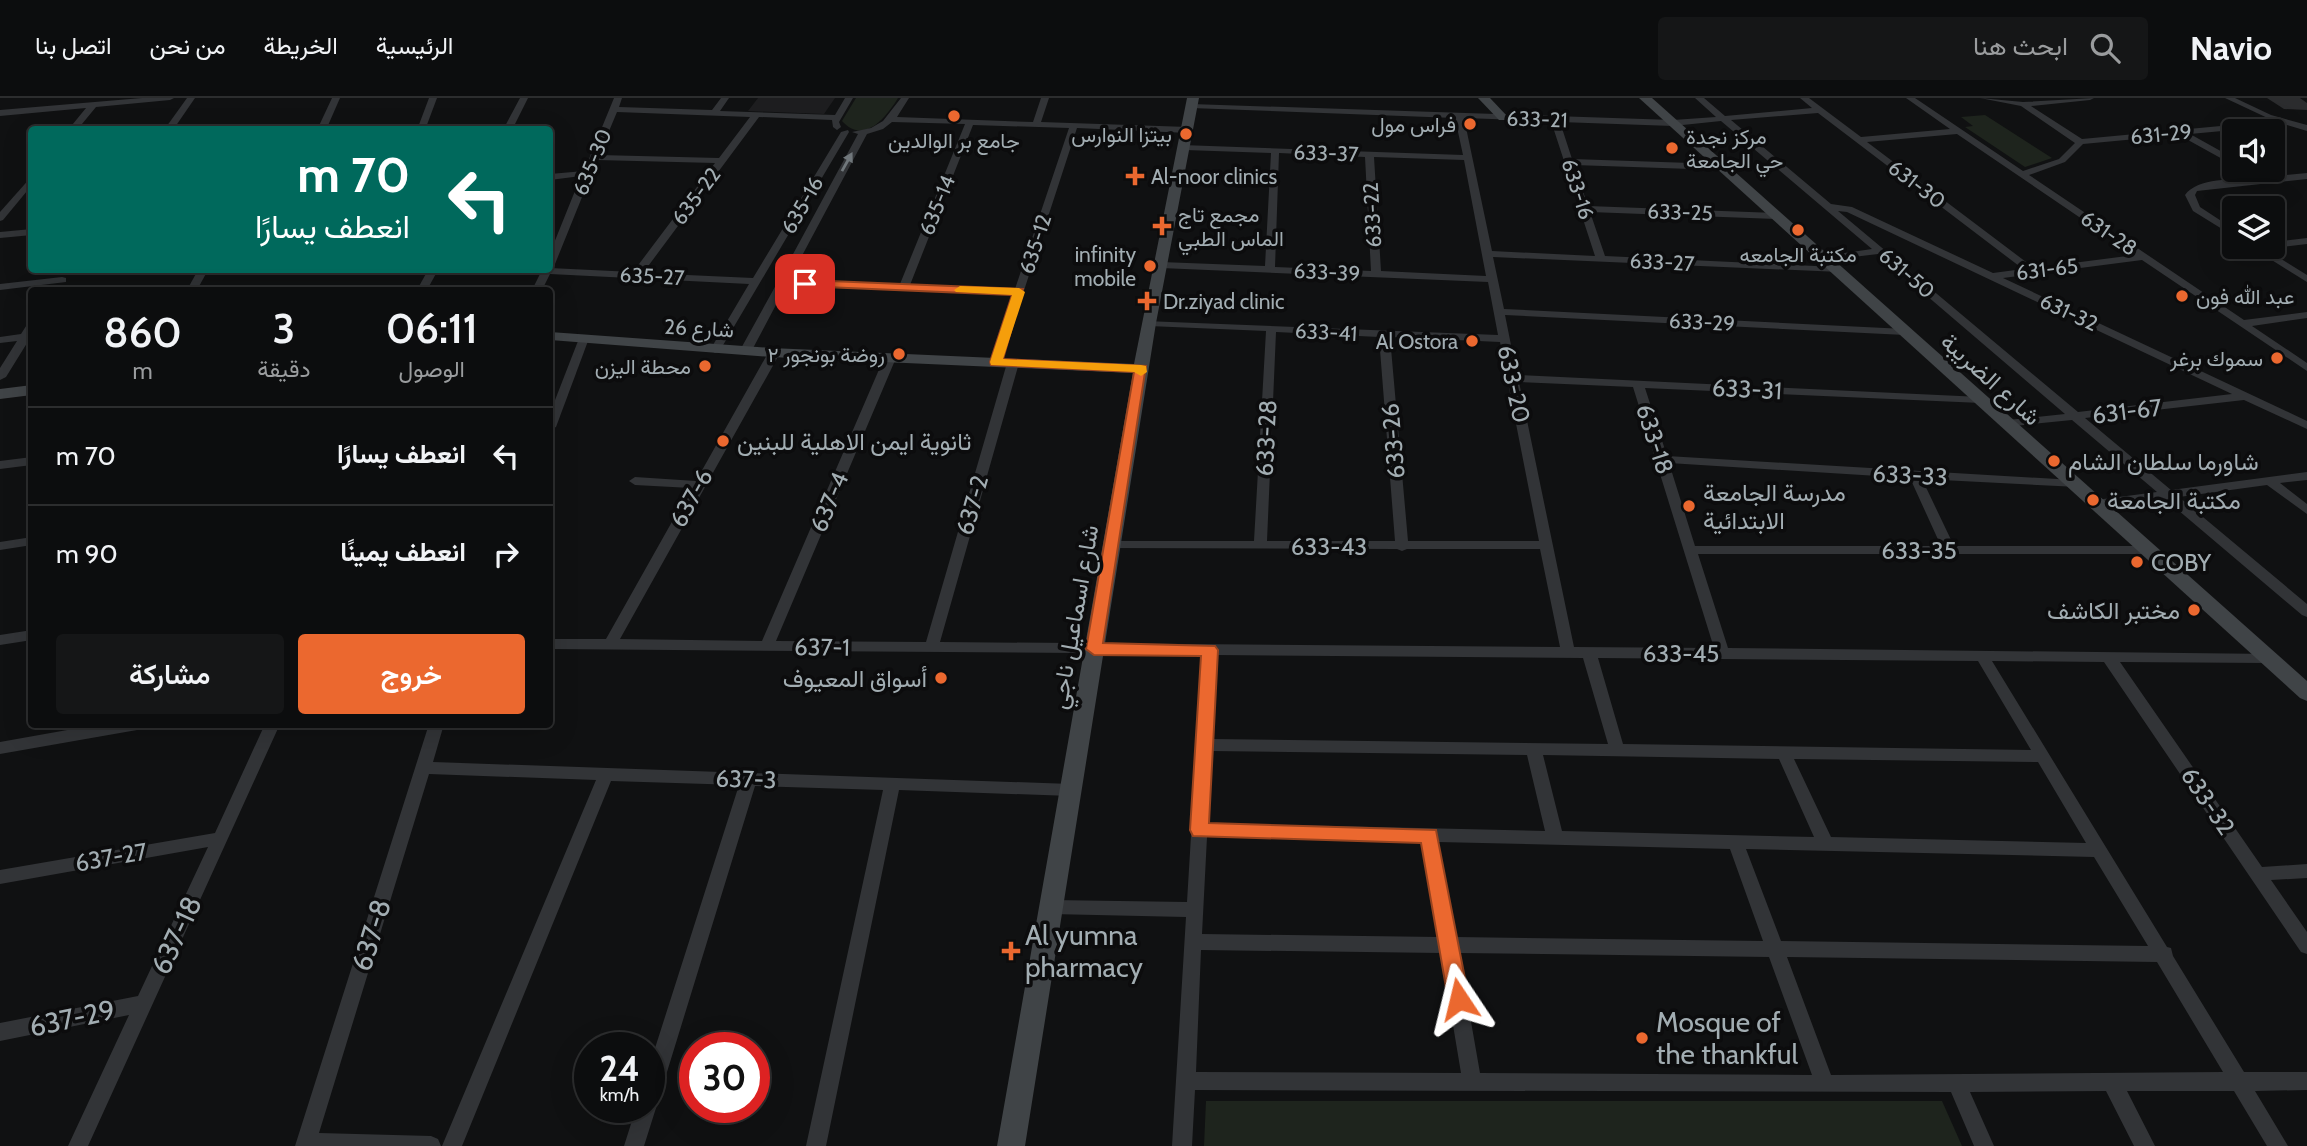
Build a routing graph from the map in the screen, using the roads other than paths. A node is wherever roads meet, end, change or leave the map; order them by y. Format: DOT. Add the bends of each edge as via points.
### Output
graph roads {
  1 [pos="170,98"];
  2 [pos="191,98"];
  3 [pos="336,98"];
  4 [pos="432,98"];
  5 [pos="524,98"];
  6 [pos="618,98"];
  7 [pos="725,98"];
  8 [pos="849,98"];
  9 [pos="905,98"];
  10 [pos="1045,98"];
  11 [pos="1484,98"];
  12 [pos="1645,98"];
  13 [pos="1699,98"];
  14 [pos="1804,98"];
  15 [pos="1910,98"];
  16 [pos="1984,98"];
  17 [pos="2090,98"];
  18 [pos="2229,98"];
  19 [pos="1192,102"];
  20 [pos="93,104"];
  21 [pos="2023,104"];
  22 [pos="613,109"];
  23 [pos="1819,110"];
  24 [pos="0,113"];
  25 [pos="713,113"];
  26 [pos="756,115"];
  27 [pos="1459,115"];
  28 [pos="837,118"];
  29 [pos="1503,118"];
  30 [pos="892,119"];
  31 [pos="1724,119"];
  32 [pos="2276,119"];
  33 [pos="1555,120"];
  34 [pos="970,122"];
  35 [pos="2285,123"];
  36 [pos="1673,124"];
  37 [pos="1036,125"];
  38 [pos="75,126"];
  39 [pos="171,126"];
  40 [pos="323,126"];
  41 [pos="422,126"];
  42 [pos="509,126"];
  43 [pos="1074,126"];
  44 [pos="2222,128"];
  45 [pos="2307,128"];
  46 [pos="1958,131"];
  47 [pos="845,132"];
  48 [pos="864,132"];
  49 [pos="2181,132"];
  50 [pos="1186,139"];
  51 [pos="1858,140"];
  52 [pos="2080,142"];
  53 [pos="1275,151"];
  54 [pos="1369,155"];
  55 [pos="2222,156"];
  56 [pos="594,157"];
  57 [pos="1468,158"];
  58 [pos="722,161"];
  59 [pos="1569,162"];
  60 [pos="1721,167"];
  61 [pos="587,173"];
  62 [pos="2021,174"];
  63 [pos="2307,176"];
  64 [pos="553,177"];
  65 [pos="2285,178"];
  66 [pos="2244,182"];
  67 [pos="28,184"];
  68 [pos="1829,207"];
  69 [pos="1584,209"];
  70 [pos="1776,216"];
  71 [pos="0,218"];
  72 [pos="2222,226"];
  73 [pos="28,232"];
  74 [pos="0,235"];
  75 [pos="2307,241"];
  76 [pos="2285,244"];
  77 [pos="1881,251"];
  78 [pos="1487,254"];
  79 [pos="553,256"];
  80 [pos="2144,257"];
  81 [pos="1601,259"];
  82 [pos="2275,259"];
  83 [pos="1830,264"];
  84 [pos="1161,265"];
  85 [pos="553,268"];
  86 [pos="1269,270"];
  87 [pos="2031,270"];
  88 [pos="68,273"];
  89 [pos="1376,275"];
  90 [pos="635,276"];
  91 [pos="1992,276"];
  92 [pos="1492,279"];
  93 [pos="2307,279"];
  94 [pos="62,280"];
  95 [pos="757,281"];
  96 [pos="780,283"];
  97 [pos="0,287"];
  98 [pos="57,287"];
  99 [pos="904,288"];
  100 [pos="1019,292"];
  101 [pos="1499,312"];
  102 [pos="2307,315"];
  103 [pos="1149,323"];
  104 [pos="2241,324"];
  105 [pos="1271,330"];
  106 [pos="28,331"];
  107 [pos="1905,332"];
  108 [pos="1384,335"];
  109 [pos="553,336"];
  110 [pos="23,338"];
  111 [pos="1504,339"];
  112 [pos="0,340"];
  113 [pos="583,341"];
  114 [pos="715,350"];
  115 [pos="745,352"];
  116 [pos="774,353"];
  117 [pos="890,358"];
  118 [pos="996,362"];
  119 [pos="1013,363"];
  120 [pos="1141,369"];
  121 [pos="2307,369"];
  122 [pos="0,377"];
  123 [pos="1513,378"];
  124 [pos="1637,384"];
  125 [pos="28,390"];
  126 [pos="0,394"];
  127 [pos="2246,396"];
  128 [pos="1981,400"];
  129 [pos="2077,417"];
  130 [pos="553,419"];
  131 [pos="2008,424"];
  132 [pos="2307,425"];
  133 [pos="1661,459"];
  134 [pos="28,462"];
  135 [pos="0,465"];
  136 [pos="1915,476"];
  137 [pos="2307,476"];
  138 [pos="635,481"];
  139 [pos="2269,481"];
  140 [pos="2074,484"];
  141 [pos="699,485"];
  142 [pos="2168,494"];
  143 [pos="2096,504"];
  144 [pos="2307,510"];
  145 [pos="28,542"];
  146 [pos="1111,545"];
  147 [pos="1546,545"];
  148 [pos="0,546"];
  149 [pos="1260,546"];
  150 [pos="1402,547"];
  151 [pos="1690,550"];
  152 [pos="2148,550"];
  153 [pos="1950,551"];
  154 [pos="2307,612"];
  155 [pos="28,636"];
  156 [pos="0,640"];
  157 [pos="553,644"];
  158 [pos="610,644"];
  159 [pos="767,646"];
  160 [pos="932,648"];
  161 [pos="1094,649"];
  162 [pos="1209,650"];
  163 [pos="1568,653"];
  164 [pos="1589,653"];
  165 [pos="1723,654"];
  166 [pos="1982,656"];
  167 [pos="2108,656"];
  168 [pos="2267,657"];
  169 [pos="2307,693"];
  170 [pos="115,728"];
  171 [pos="271,728"];
  172 [pos="436,728"];
  173 [pos="1204,745"];
  174 [pos="0,748"];
  175 [pos="1533,748"];
  176 [pos="1617,749"];
  177 [pos="1783,751"];
  178 [pos="2044,755"];
  179 [pos="422,768"];
  180 [pos="606,774"];
  181 [pos="749,779"];
  182 [pos="892,784"];
  183 [pos="1071,789"];
  184 [pos="1199,830"];
  185 [pos="1429,835"];
  186 [pos="222,838"];
  187 [pos="1555,838"];
  188 [pos="1735,841"];
  189 [pos="1825,843"];
  190 [pos="2101,850"];
  191 [pos="2307,871"];
  192 [pos="2258,874"];
  193 [pos="0,877"];
  194 [pos="1051,907"];
  195 [pos="1195,909"];
  196 [pos="1194,942"];
  197 [pos="1450,946"];
  198 [pos="2307,946"];
  199 [pos="1774,949"];
  200 [pos="2165,954"];
  201 [pos="145,1003"];
  202 [pos="0,1032"];
  203 [pos="665,1047"];
  204 [pos="1472,1080"];
  205 [pos="1187,1081"];
  206 [pos="2239,1081"];
  207 [pos="2307,1081"];
  208 [pos="1956,1083"];
  209 [pos="2112,1083"];
  210 [pos="1825,1084"];
  211 [pos="641,1123"];
  212 [pos="306,1144"];
  213 [pos="78,1146"];
  214 [pos="431,1146"];
  215 [pos="452,1146"];
  216 [pos="634,1146"];
  217 [pos="816,1146"];
  218 [pos="1011,1146"];
  219 [pos="1182,1146"];
  220 [pos="1984,1146"];
  221 [pos="2145,1146"];
  222 [pos="2278,1146"];
  1 -- 20 [label="street"];
  2 -- 39 [label="street"];
  3 -- 40 [label="street"];
  4 -- 41 [label="street"];
  5 -- 42 [label="street"];
  6 -- 22 [label="street, 635-30"];
  7 -- 25 [label="street"];
  8 -- 28 [label="street"];
  9 -- 30 [label="street"];
  10 -- 37 [label="street"];
  11 -- 29 [label="street"];
  12 -- 36 [label="street, شارع الضريبة"];
  13 -- 31 [label="street, 631-50"];
  14 -- 23 [label="street, 631-30"];
  15 -- 46 [label="street, 631-28"];
  16 -- 21 [label="street"];
  17 -- 21 [label="street"];
  18 -- 32 [label="street"];
  19 -- 27 [label="street, 633-21"];
  19 -- 50 [label="street, شارع اسماعيل ناجي"];
  20 -- 24 [label="street"];
  20 -- 38 [label="street"];
  21 -- 52 [label="street"];
  22 -- 25 [label="street"];
  22 -- 56 [label="street, 635-30"];
  23 -- 31 [label="street, 633-21"];
  23 -- 51 [label="street, 631-30"];
  25 -- 26 [label="street"];
  26 -- 28 [label="street"];
  26 -- 58 [label="street, 635-22"];
  27 -- 29 [label="street, 633-21"];
  27 -- 57 [label="street, 633-20"];
  28 -- 47 [label="street" via="838,128"];
  29 -- 33 [label="street, 633-21"];
  30 -- 34 [label="street, 633-37"];
  30 -- 48 [label="street"];
  31 -- 36 [label="street, 633-21"];
  31 -- 68 [label="street, 631-50"];
  33 -- 36 [label="street, 633-21"];
  33 -- 59 [label="street, 633-16"];
  34 -- 37 [label="street, 633-37"];
  34 -- 99 [label="street, 635-14"];
  35 -- 45 [label="street"];
  36 -- 60 [label="street, شارع الضريبة"];
  37 -- 43 [label="street, 633-37"];
  43 -- 50 [label="street, 633-37"];
  43 -- 100 [label="street, 635-12"];
  44 -- 49 [label="street, 631-29"];
  46 -- 51 [label="street"];
  46 -- 62 [label="street, 631-28"];
  47 -- 48 [label="street"];
  47 -- 95 [label="street, 635-16"];
  96 -- 48 [label="street, 635-16, one-way"];
  49 -- 52 [label="street, 631-29"];
  49 -- 55 [label="street"];
  50 -- 53 [label="street, 633-37"];
  50 -- 84 [label="street, شارع اسماعيل ناجي"];
  51 -- 87 [label="street, 631-30"];
  52 -- 62 [label="street" via="2060,163"];
  53 -- 54 [label="street, 633-37"];
  53 -- 86 [label="street"];
  54 -- 57 [label="street, 633-37"];
  54 -- 89 [label="street, 633-22"];
  56 -- 58 [label="street"];
  56 -- 61 [label="street, 635-30"];
  57 -- 78 [label="street, 633-20"];
  58 -- 90 [label="street, 635-22"];
  59 -- 60 [label="street"];
  59 -- 69 [label="street, 633-16"];
  60 -- 70 [label="street, شارع الضريبة"];
  61 -- 64 [label="street"];
  61 -- 79 [label="street, 635-30"];
  62 -- 80 [label="street, 631-28"];
  63 -- 65 [label="street"];
  66 -- 72 [label="street" via="2203,186 2190,194 2196,209"];
  67 -- 71 [label="street"];
  68 -- 77 [label="street, 631-50"];
  68 -- 91 [label="street, 631-32" via="1849,209"];
  69 -- 70 [label="street, 633-25"];
  69 -- 81 [label="street, 633-16"];
  70 -- 83 [label="street, شارع الضريبة"];
  73 -- 74 [label="street"];
  75 -- 76 [label="street"];
  77 -- 83 [label="street, 633-27"];
  77 -- 129 [label="street, 631-50"];
  78 -- 81 [label="street, 633-27"];
  78 -- 92 [label="street, 633-20"];
  80 -- 87 [label="street, 631-65"];
  80 -- 104 [label="street, 631-28"];
  81 -- 83 [label="street, 633-27"];
  82 -- 93 [label="street"];
  83 -- 107 [label="street, شارع الضريبة"];
  84 -- 86 [label="street, 633-39"];
  84 -- 103 [label="street, شارع اسماعيل ناجي"];
  85 -- 90 [label="street, 635-27"];
  86 -- 89 [label="street, 633-39"];
  87 -- 91 [label="street, 631-65"];
  88 -- 94 [label="street"];
  89 -- 92 [label="street, 633-39"];
  90 -- 95 [label="street, 635-27"];
  91 -- 127 [label="street, 631-32"];
  92 -- 101 [label="street, 633-20"];
  94 -- 97 [label="street"];
  94 -- 98 [label="street"];
  95 -- 114 [label="street, 635-16"];
  96 -- 99 [label="street"];
  96 -- 115 [label="street, 635-16"];
  99 -- 100 [label="street"];
  100 -- 118 [label="street, 635-12"];
  101 -- 107 [label="street, 633-29"];
  101 -- 111 [label="street, 633-20"];
  102 -- 104 [label="street"];
  103 -- 105 [label="street, 633-41"];
  103 -- 120 [label="street, شارع اسماعيل ناجي"];
  104 -- 121 [label="street, 631-28"];
  105 -- 108 [label="street, 633-41"];
  105 -- 149 [label="street, 633-28"];
  106 -- 110 [label="street"];
  107 -- 128 [label="street, شارع الضريبة"];
  108 -- 111 [label="street, 633-41"];
  108 -- 150 [label="street, 633-26"];
  109 -- 113 [label="street, شارع 26"];
  110 -- 112 [label="street"];
  110 -- 122 [label="street"];
  111 -- 123 [label="street, 633-20"];
  113 -- 114 [label="street, شارع 26"];
  113 -- 130 [label="street"];
  114 -- 115 [label="street, شارع 26"];
  115 -- 116 [label="street, شارع 26"];
  116 -- 117 [label="street, شارع 26"];
  116 -- 141 [label="street, 637-6"];
  117 -- 118 [label="street, شارع 26"];
  117 -- 159 [label="street, 637-4"];
  118 -- 119 [label="street, شارع 26"];
  119 -- 120 [label="street, شارع 26"];
  119 -- 160 [label="street, 637-2"];
  120 -- 146 [label="street, شارع اسماعيل ناجي"];
  123 -- 124 [label="street, 633-31"];
  123 -- 147 [label="street, 633-20"];
  124 -- 128 [label="street, 633-31"];
  124 -- 133 [label="street, 633-18"];
  125 -- 126 [label="street"];
  127 -- 129 [label="street, 631-67"];
  127 -- 132 [label="street, 631-32"];
  128 -- 131 [label="street, شارع الضريبة"];
  129 -- 131 [label="street, 631-67"];
  129 -- 142 [label="street, 631-50"];
  131 -- 140 [label="street, شارع الضريبة"];
  133 -- 136 [label="street, 633-33"];
  133 -- 151 [label="street, 633-18"];
  134 -- 135 [label="street"];
  136 -- 140 [label="street, 633-33"];
  136 -- 153 [label="street"];
  137 -- 139 [label="street"];
  138 -- 141 [label="street"];
  139 -- 142 [label="street"];
  139 -- 144 [label="street"];
  140 -- 143 [label="street, شارع الضريبة"];
  141 -- 158 [label="street, 637-6"];
  142 -- 143 [label="street"];
  142 -- 154 [label="street, 631-50"];
  143 -- 152 [label="street, شارع الضريبة"];
  145 -- 148 [label="street"];
  146 -- 149 [label="street, 633-43"];
  146 -- 161 [label="street, شارع اسماعيل ناجي"];
  147 -- 150 [label="street, 633-43"];
  147 -- 163 [label="street, 633-20"];
  149 -- 150 [label="street, 633-43"];
  151 -- 153 [label="street, 633-35"];
  151 -- 165 [label="street, 633-18"];
  152 -- 153 [label="street, 633-35"];
  152 -- 168 [label="street, شارع الضريبة"];
  155 -- 156 [label="street"];
  157 -- 158 [label="street, 637-1"];
  158 -- 159 [label="street, 637-1"];
  159 -- 160 [label="street, 637-1"];
  160 -- 161 [label="street, 637-1"];
  161 -- 162 [label="street, 633-45"];
  161 -- 183 [label="street, شارع اسماعيل ناجي"];
  162 -- 163 [label="street, 633-45"];
  162 -- 173 [label="street"];
  163 -- 164 [label="street, 633-45"];
  164 -- 165 [label="street, 633-45"];
  164 -- 176 [label="street"];
  165 -- 166 [label="street, 633-45"];
  166 -- 167 [label="street, 633-45"];
  166 -- 178 [label="street"];
  167 -- 168 [label="street, 633-45"];
  167 -- 192 [label="street, 633-32"];
  168 -- 169 [label="street, شارع الضريبة"];
  170 -- 174 [label="street"];
  171 -- 186 [label="street, 637-18"];
  172 -- 179 [label="street, 637-8"];
  173 -- 175 [label="street"];
  173 -- 184 [label="street"];
  175 -- 176 [label="street"];
  175 -- 187 [label="street"];
  176 -- 177 [label="street"];
  177 -- 178 [label="street"];
  177 -- 189 [label="street"];
  178 -- 190 [label="street"];
  179 -- 180 [label="street, 637-3"];
  179 -- 212 [label="street, 637-8"];
  180 -- 181 [label="street, 637-3"];
  180 -- 215 [label="street"];
  181 -- 182 [label="street, 637-3"];
  181 -- 203 [label="street"];
  182 -- 183 [label="street, 637-3"];
  182 -- 217 [label="street"];
  183 -- 194 [label="street, شارع اسماعيل ناجي"];
  184 -- 185 [label="street"];
  184 -- 195 [label="street"];
  185 -- 187 [label="street"];
  185 -- 197 [label="street"];
  186 -- 193 [label="street, 637-27"];
  186 -- 201 [label="street, 637-18"];
  187 -- 188 [label="street"];
  188 -- 189 [label="street"];
  188 -- 199 [label="street"];
  189 -- 190 [label="street"];
  190 -- 200 [label="street"];
  191 -- 192 [label="street"];
  192 -- 198 [label="street, 633-32"];
  194 -- 195 [label="street"];
  194 -- 218 [label="street, شارع اسماعيل ناجي"];
  195 -- 196 [label="street"];
  196 -- 197 [label="street"];
  196 -- 205 [label="street"];
  197 -- 199 [label="street"];
  197 -- 204 [label="street"];
  199 -- 200 [label="street"];
  199 -- 210 [label="street"];
  200 -- 206 [label="street"];
  201 -- 202 [label="street, 637-29"];
  201 -- 213 [label="street, 637-18"];
  204 -- 205 [label="street"];
  204 -- 210 [label="street"];
  205 -- 219 [label="street"];
  206 -- 207 [label="street"];
  206 -- 209 [label="street"];
  206 -- 222 [label="street"];
  208 -- 209 [label="street"];
  208 -- 210 [label="street"];
  208 -- 220 [label="street"];
  209 -- 221 [label="street"];
  211 -- 216 [label="street"];
  212 -- 214 [label="street"];
}
